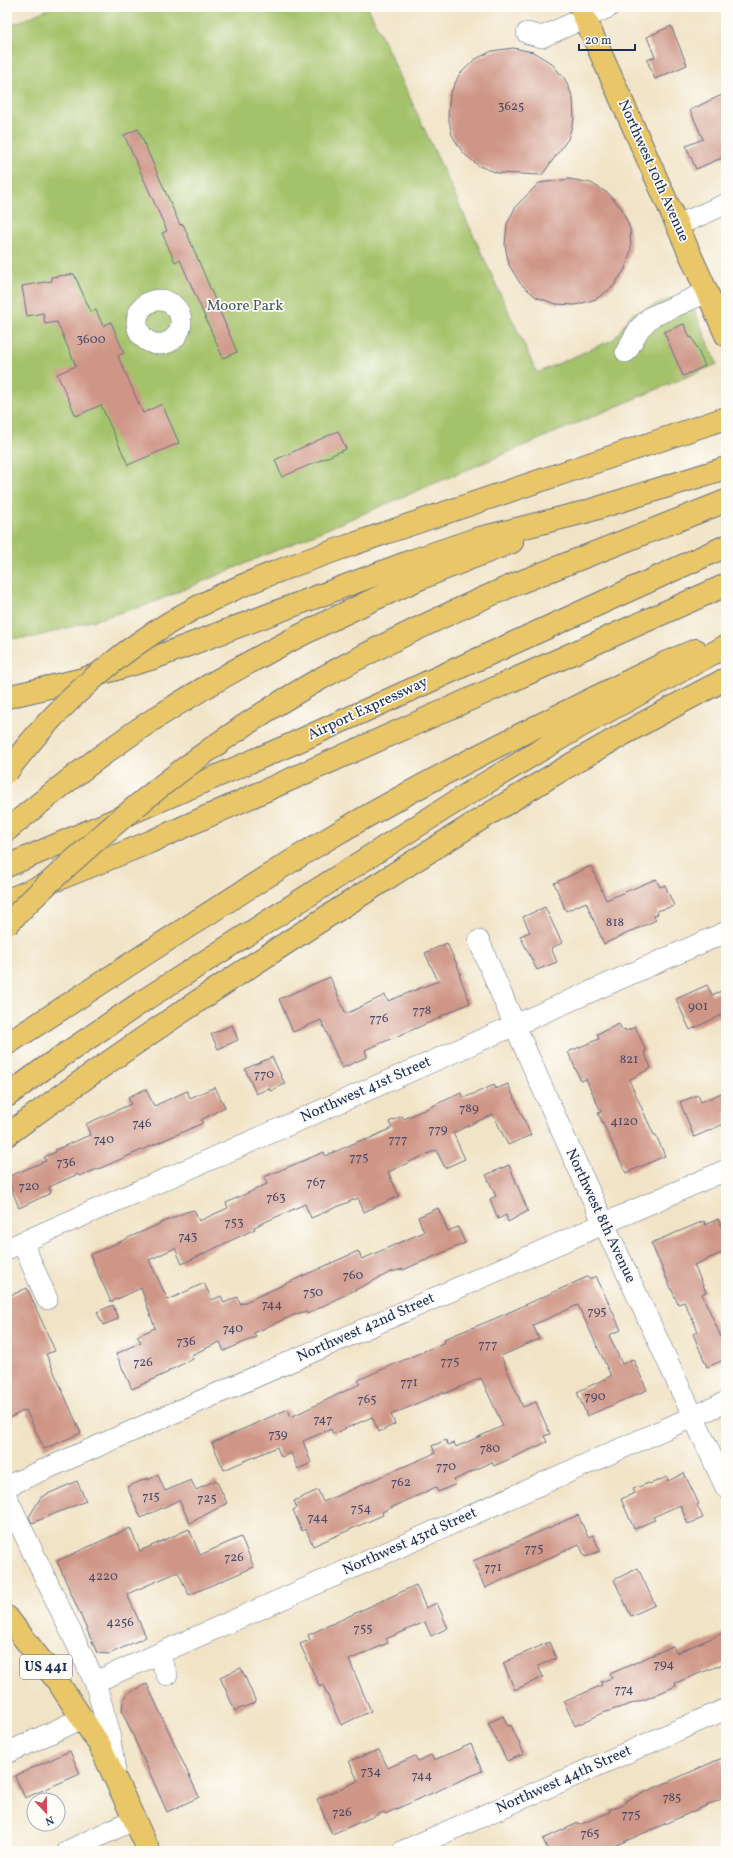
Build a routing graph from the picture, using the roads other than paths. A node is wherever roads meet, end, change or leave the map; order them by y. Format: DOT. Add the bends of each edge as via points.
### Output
graph roads {
  1 [pos="609,7"];
  2 [pos="582,12"];
  3 [pos="527,33"];
  4 [pos="726,204"];
  5 [pos="678,225"];
  6 [pos="707,292"];
  7 [pos="726,335"];
  8 [pos="626,352"];
  9 [pos="726,418"];
  10 [pos="726,468"];
  11 [pos="718,504"];
  12 [pos="585,512"];
  13 [pos="726,546"];
  14 [pos="726,585"];
  15 [pos="726,637"];
  16 [pos="726,646"];
  17 [pos="726,679"];
  18 [pos="7,697"];
  19 [pos="7,772"];
  20 [pos="7,830"];
  21 [pos="7,866"];
  22 [pos="7,900"];
  23 [pos="7,925"];
  24 [pos="726,932"];
  25 [pos="479,941"];
  26 [pos="514,1024"];
  27 [pos="7,1044"];
  28 [pos="7,1096"];
  29 [pos="7,1135"];
  30 [pos="726,1170"];
  31 [pos="603,1224"];
  32 [pos="15,1245"];
  33 [pos="47,1299"];
  34 [pos="726,1402"];
  35 [pos="694,1416"];
  36 [pos="7,1486"];
  37 [pos="726,1488"];
  38 [pos="7,1498"];
  39 [pos="7,1617"];
  40 [pos="158,1654"];
  41 [pos="167,1675"];
  42 [pos="94,1682"];
  43 [pos="726,1708"];
  44 [pos="83,1718"];
  45 [pos="7,1753"];
  46 [pos="116,1777"];
  47 [pos="135,1819"];
  48 [pos="68,1851"];
  49 [pos="149,1851"];
  50 [pos="402,1851"];
  1 -- 2 [label="street"];
  2 -- 3 [label="street" via="542,38"];
  2 -- 5 [label="main road, Northwest 10th Avenue"];
  4 -- 5 [label="street"];
  5 -- 6 [label="main road, Northwest 10th Avenue"];
  6 -- 7 [label="main road, Northwest 10th Avenue"];
  6 -- 8 [label="street" via="651,317 639,328"];
  9 -- 19 [label="main road, bridge" via="240,586 177,619 110,665 73,696 22,751"];
  10 -- 12 [label="main road"];
  11 -- 23 [label="main road, bridge" via="513,585 459,609 310,685 250,722 156,789 70,864"];
  12 -- 18 [label="main road" via="476,539 414,560 154,658 79,680"];
  12 -- 20 [label="main road" via="421,579 316,628 196,693 84,768"];
  13 -- 21 [label="main road, Airport Expressway" via="292,744"];
  14 -- 22 [label="main road" via="164,836"];
  15 -- 27 [label="main road" via="664,662 441,775 379,810 268,875"];
  16 -- 28 [label="main road" via="572,731 466,795 146,999"];
  17 -- 29 [label="main road" via="510,801 278,948"];
  24 -- 26 [label="street, Northwest 41st Street"];
  25 -- 26 [label="street, Northwest 8th Avenue"];
  26 -- 31 [label="street, Northwest 8th Avenue"];
  26 -- 32 [label="street, Northwest 41st Street"];
  30 -- 31 [label="street, Northwest 42nd Street"];
  31 -- 35 [label="street, Northwest 8th Avenue"];
  31 -- 36 [label="street, Northwest 42nd Street"];
  32 -- 33 [label="street"];
  34 -- 35 [label="street, Northwest 43rd Street"];
  35 -- 37 [label="street, Northwest 8th Avenue"];
  35 -- 40 [label="street, Northwest 43rd Street"];
  38 -- 42 [label="street"];
  39 -- 44 [label="main road, US 441"];
  40 -- 41 [label="street"];
  40 -- 42 [label="street, Northwest 43rd Street"];
  42 -- 46 [label="street" via="108,1727"];
  43 -- 50 [label="street, Northwest 44th Street"];
  44 -- 45 [label="street"];
  44 -- 46 [label="main road, US 441"];
  46 -- 47 [label="main road, US 441"];
  47 -- 48 [label="street"];
  47 -- 49 [label="main road, US 441"];
}
